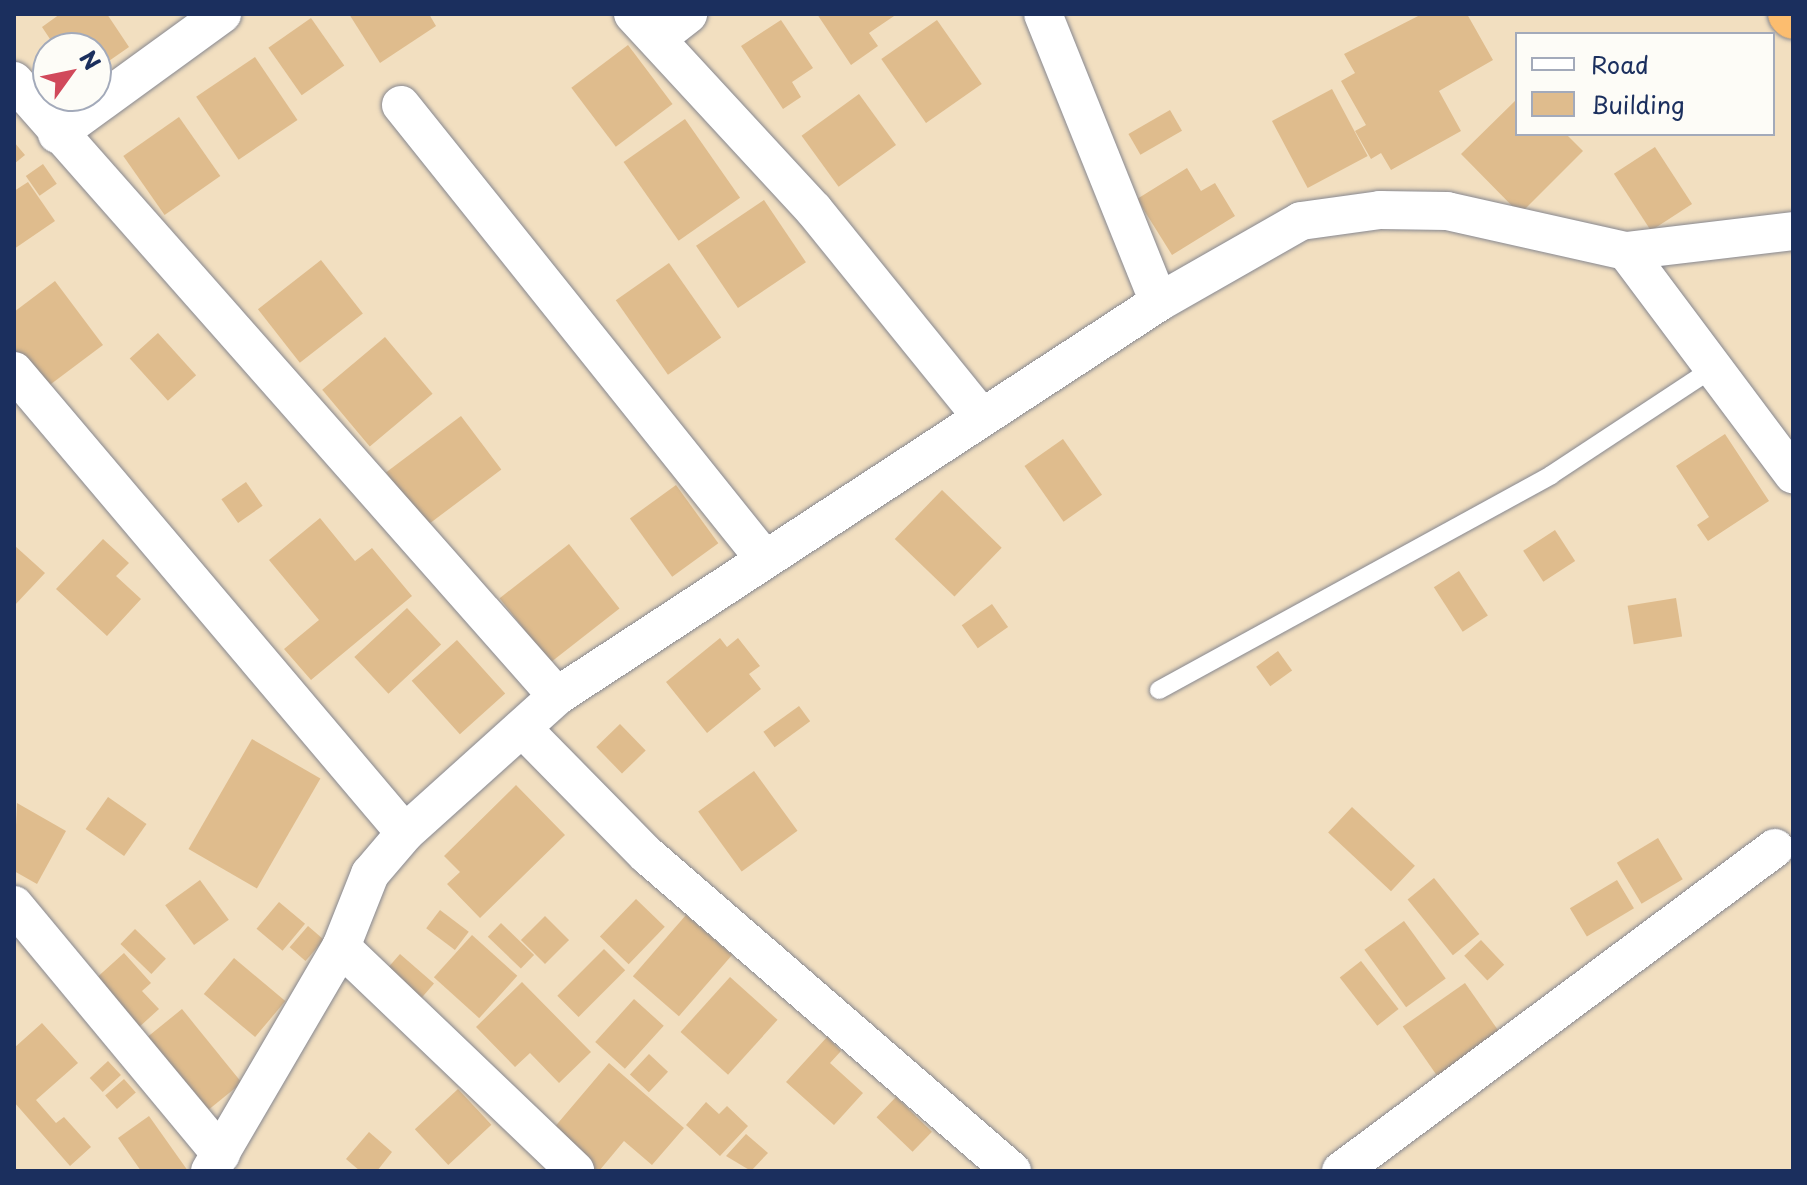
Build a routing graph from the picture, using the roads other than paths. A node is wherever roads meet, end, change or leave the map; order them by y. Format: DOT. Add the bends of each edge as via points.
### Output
graph roads {
  1 [pos="222,14"];
  2 [pos="1043,14"];
  3 [pos="660,22"];
  4 [pos="14,81"];
  5 [pos="401,105"];
  6 [pos="57,134"];
  7 [pos="1793,231"];
  8 [pos="1626,251"];
  9 [pos="1159,302"];
  10 [pos="1713,368"];
  11 [pos="14,371"];
  12 [pos="980,415"];
  13 [pos="1793,474"];
  14 [pos="762,556"];
  15 [pos="1159,690"];
  16 [pos="557,696"];
  17 [pos="522,728"];
  18 [pos="405,833"];
  19 [pos="1787,849"];
  20 [pos="14,905"];
  21 [pos="341,947"];
  22 [pos="216,1163"];
  23 [pos="575,1171"];
  24 [pos="1012,1171"];
  25 [pos="1341,1171"];
  1 -- 6 [label="street"];
  2 -- 9 [label="street"];
  3 -- 12 [label="street"];
  4 -- 6 [label="street"];
  5 -- 14 [label="street"];
  6 -- 16 [label="street"];
  7 -- 8 [label="street"];
  8 -- 9 [label="street" via="1447,211 1380,210 1301,221"];
  8 -- 10 [label="street"];
  9 -- 12 [label="street"];
  10 -- 13 [label="street"];
  10 -- 15 [label="lane" via="1551,475"];
  11 -- 18 [label="street"];
  12 -- 14 [label="street"];
  14 -- 16 [label="street"];
  16 -- 17 [label="street"];
  17 -- 18 [label="street"];
  17 -- 24 [label="street" via="647,855"];
  18 -- 21 [label="street" via="370,874"];
  19 -- 25 [label="street"];
  20 -- 22 [label="street"];
  21 -- 22 [label="street" via="260,1076"];
  21 -- 23 [label="street"];
}
